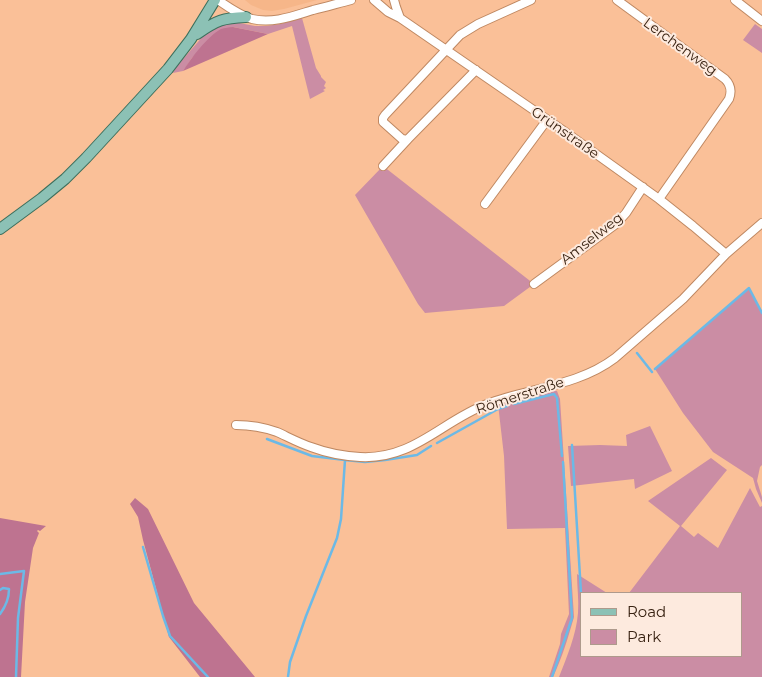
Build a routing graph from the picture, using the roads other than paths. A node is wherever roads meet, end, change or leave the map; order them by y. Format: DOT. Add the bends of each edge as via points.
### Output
graph roads {
  1 [pos="216,0"];
  2 [pos="351,0"];
  3 [pos="374,0"];
  4 [pos="394,0"];
  5 [pos="531,0"];
  6 [pos="617,0"];
  7 [pos="735,0"];
  8 [pos="246,17"];
  9 [pos="400,18"];
  10 [pos="762,21"];
  11 [pos="191,39"];
  12 [pos="445,49"];
  13 [pos="476,70"];
  14 [pos="548,120"];
  15 [pos="408,139"];
  16 [pos="383,166"];
  17 [pos="643,187"];
  18 [pos="659,199"];
  19 [pos="485,204"];
  20 [pos="762,223"];
  21 [pos="0,229"];
  22 [pos="726,254"];
  23 [pos="534,284"];
  24 [pos="236,425"];
  1 -- 8 [label="street"];
  1 -- 11 [label="main road"];
  2 -- 8 [label="street" via="277,20"];
  3 -- 9 [label="street, Grünstraße"];
  4 -- 9 [label="street"];
  5 -- 12 [label="street" via="468,29"];
  6 -- 18 [label="street, Lerchenweg" via="728,82 730,87 729,99"];
  7 -- 10 [label="street"];
  8 -- 11 [label="main road" via="217,21"];
  9 -- 12 [label="street, Grünstraße"];
  11 -- 21 [label="main road" via="158,81 83,162 50,192"];
  12 -- 13 [label="street, Grünstraße"];
  12 -- 15 [label="street" via="383,118 384,123 402,139"];
  13 -- 14 [label="street, Grünstraße"];
  13 -- 15 [label="street"];
  14 -- 17 [label="street, Grünstraße"];
  14 -- 19 [label="street"];
  15 -- 16 [label="street"];
  17 -- 18 [label="street, Grünstraße"];
  17 -- 23 [label="street, Amselweg" via="620,220"];
  18 -- 22 [label="street, Grünstraße"];
  20 -- 22 [label="street, Römerstraße"];
  22 -- 24 [label="street, Römerstraße" via="683,299 603,367 576,379 480,407 403,450 372,457 346,456 310,447 267,429"];
}
